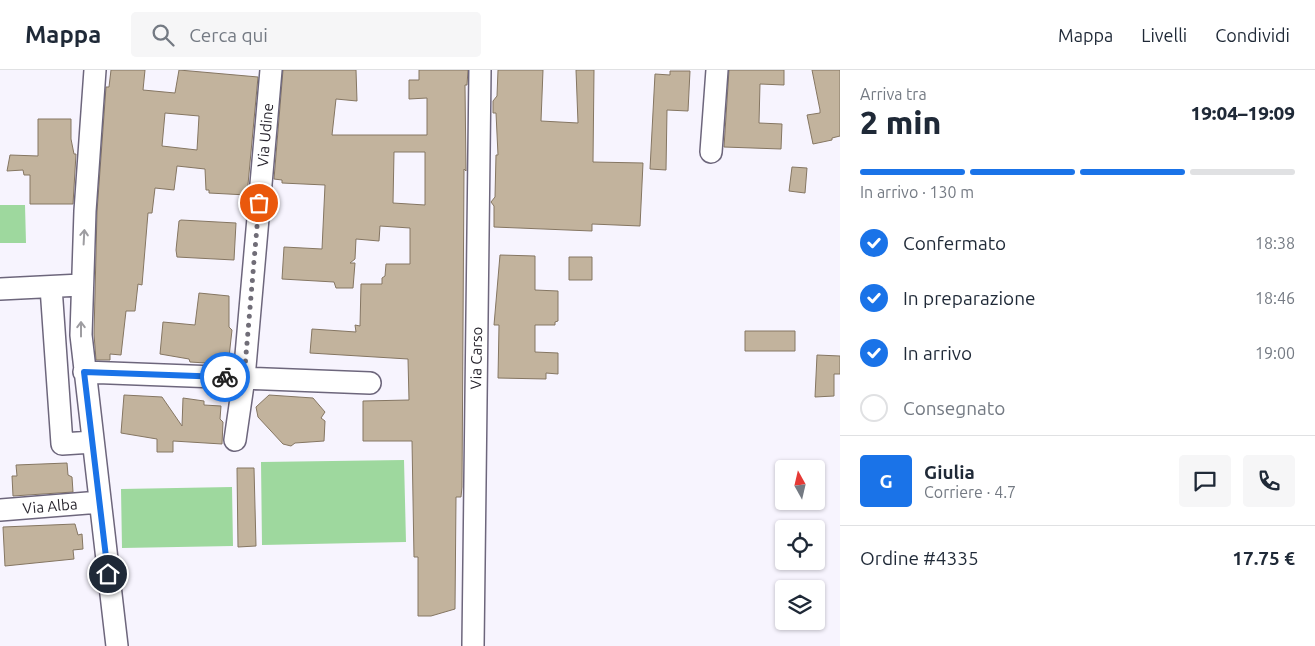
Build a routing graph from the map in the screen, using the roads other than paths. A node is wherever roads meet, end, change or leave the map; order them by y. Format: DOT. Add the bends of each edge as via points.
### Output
graph roads {
  1 [pos="94,70"];
  2 [pos="271,70"];
  3 [pos="480,70"];
  4 [pos="717,70"];
  5 [pos="711,152"];
  6 [pos="81,285"];
  7 [pos="51,287"];
  8 [pos="0,289"];
  9 [pos="84,372"];
  10 [pos="244,378"];
  11 [pos="370,383"];
  12 [pos="235,440"];
  13 [pos="93,442"];
  14 [pos="100,502"];
  15 [pos="0,510"];
  16 [pos="117,646"];
  17 [pos="473,646"];
  6 -- 1 [label="street, one-way"];
  2 -- 10 [label="street, Via Udine"];
  3 -- 17 [label="street, Via Carso"];
  4 -- 5 [label="street"];
  6 -- 7 [label="street"];
  9 -- 6 [label="street, one-way"];
  7 -- 8 [label="street"];
  7 -- 13 [label="street" via="62,444"];
  9 -- 10 [label="street"];
  9 -- 13 [label="street"];
  10 -- 11 [label="street"];
  10 -- 12 [label="street, Via Udine"];
  13 -- 14 [label="street"];
  14 -- 15 [label="street, Via Alba"];
  14 -- 16 [label="street"];
}
